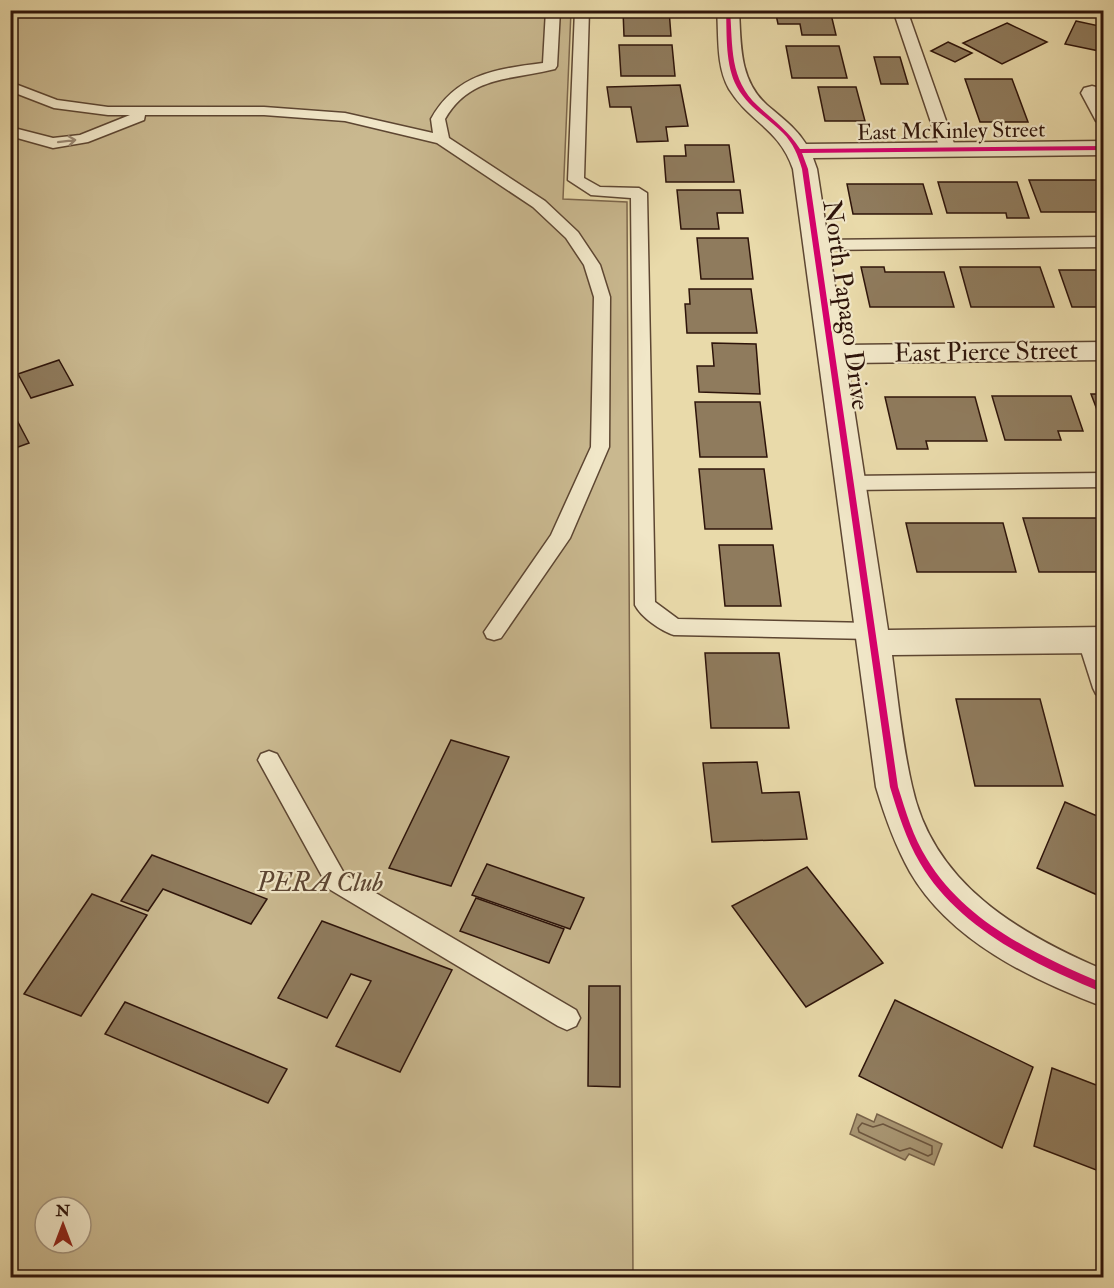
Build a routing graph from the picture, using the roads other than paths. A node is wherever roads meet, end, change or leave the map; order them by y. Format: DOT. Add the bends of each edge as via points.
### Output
graph roads {
  1 [pos="553,10"];
  2 [pos="582,10"];
  3 [pos="728,10"];
  4 [pos="900,10"];
  5 [pos="10,86"];
  6 [pos="1092,93"];
  7 [pos="151,113"];
  8 [pos="1104,116"];
  9 [pos="10,131"];
  10 [pos="442,140"];
  11 [pos="1104,148"];
  12 [pos="948,149"];
  13 [pos="800,151"];
  14 [pos="1104,242"];
  15 [pos="816,245"];
  16 [pos="1104,351"];
  17 [pos="832,354"];
  18 [pos="1104,480"];
  19 [pos="850,483"];
  20 [pos="494,632"];
  21 [pos="872,637"];
  22 [pos="1096,640"];
  23 [pos="1104,688"];
  24 [pos="269,760"];
  25 [pos="1104,989"];
  26 [pos="567,1018"];
  1 -- 10 [label="lane" via="550,66 513,71 470,85 448,101 438,119"];
  2 -- 21 [label="lane" via="576,180 597,192 639,193 645,605 674,627"];
  3 -- 13 [label="street, North Papago Drive" via="733,68 740,87 755,106 790,135"];
  4 -- 12 [label="lane"];
  5 -- 7 [label="lane" via="54,104"];
  6 -- 8 [label="street"];
  9 -- 7 [label="lane, one-way" via="53,143 83,139"];
  7 -- 10 [label="lane" via="264,111 345,117"];
  10 -- 20 [label="lane" via="539,204 572,235 592,266 602,297 600,447 560,538"];
  11 -- 12 [label="street, East McKinley Street"];
  12 -- 13 [label="street, East McKinley Street"];
  13 -- 15 [label="street, North Papago Drive"];
  14 -- 15 [label="lane"];
  15 -- 17 [label="street, North Papago Drive"];
  16 -- 17 [label="street, East Pierce Street"];
  17 -- 19 [label="street, North Papago Drive"];
  18 -- 19 [label="lane"];
  19 -- 21 [label="street, North Papago Drive"];
  21 -- 22 [label="street"];
  21 -- 25 [label="street, North Papago Drive" via="901,816 913,846 932,875 970,915 1018,950"];
  22 -- 23 [label="lane"];
  24 -- 26 [label="lane" via="337,882"];
}
